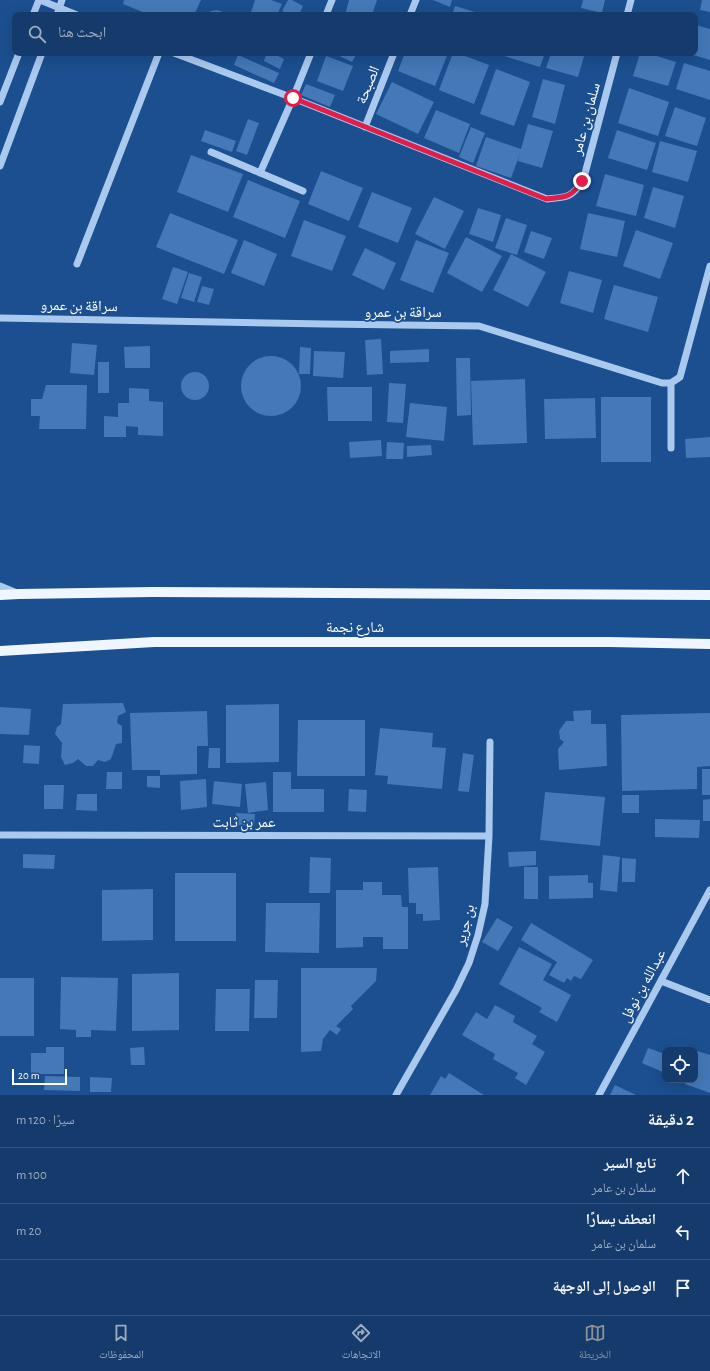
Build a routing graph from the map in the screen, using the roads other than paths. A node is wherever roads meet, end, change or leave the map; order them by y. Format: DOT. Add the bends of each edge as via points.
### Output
graph roads {
  1 [pos="39,0"];
  2 [pos="62,0"];
  3 [pos="332,0"];
  4 [pos="416,0"];
  5 [pos="631,0"];
  6 [pos="58,11"];
  7 [pos="34,12"];
  8 [pos="327,12"];
  9 [pos="411,12"];
  10 [pos="628,12"];
  11 [pos="18,56"];
  12 [pos="41,56"];
  13 [pos="158,56"];
  14 [pos="182,56"];
  15 [pos="310,56"];
  16 [pos="393,56"];
  17 [pos="616,56"];
  18 [pos="293,98"];
  19 [pos="0,102"];
  20 [pos="365,127"];
  21 [pos="210,152"];
  22 [pos="0,166"];
  23 [pos="260,173"];
  24 [pos="303,191"];
  25 [pos="77,264"];
  26 [pos="710,266"];
  27 [pos="0,318"];
  28 [pos="671,383"];
  29 [pos="671,448"];
  30 [pos="0,586"];
  31 [pos="19,594"];
  32 [pos="0,595"];
  33 [pos="710,595"];
  34 [pos="710,644"];
  35 [pos="0,651"];
  36 [pos="490,742"];
  37 [pos="0,835"];
  38 [pos="489,836"];
  39 [pos="710,890"];
  40 [pos="661,981"];
  41 [pos="710,1000"];
  42 [pos="396,1095"];
  43 [pos="600,1095"];
  1 -- 6 [label="street"];
  1 -- 7 [label="street"];
  2 -- 6 [label="street"];
  3 -- 8 [label="street"];
  4 -- 9 [label="street"];
  5 -- 10 [label="street"];
  11 -- 19 [label="street"];
  12 -- 22 [label="street"];
  13 -- 25 [label="street"];
  14 -- 18 [label="street, سلمان بن عامر"];
  15 -- 18 [label="street"];
  16 -- 20 [label="street, الصبحة"];
  17 -- 20 [label="street, سلمان بن عامر" via="582,181 575,192 566,197 546,199"];
  18 -- 20 [label="street, سلمان بن عامر"];
  18 -- 23 [label="street"];
  21 -- 23 [label="street"];
  23 -- 24 [label="street"];
  26 -- 28 [label="street" via="680,377"];
  27 -- 28 [label="street, سراقة بن عمرو" via="479,326 662,383"];
  28 -- 29 [label="street"];
  30 -- 31 [label="street"];
  31 -- 32 [label="main road"];
  31 -- 33 [label="main road" via="160,592"];
  34 -- 35 [label="main road, شارع نجمة" via="154,642"];
  36 -- 38 [label="street, بن جرير"];
  37 -- 38 [label="street, عمر بن ثابت"];
  38 -- 42 [label="street, بن جرير" via="485,904 469,963"];
  39 -- 40 [label="street, عبدالله بن نوفل"];
  40 -- 41 [label="street"];
  40 -- 43 [label="street, عبدالله بن نوفل"];
}
